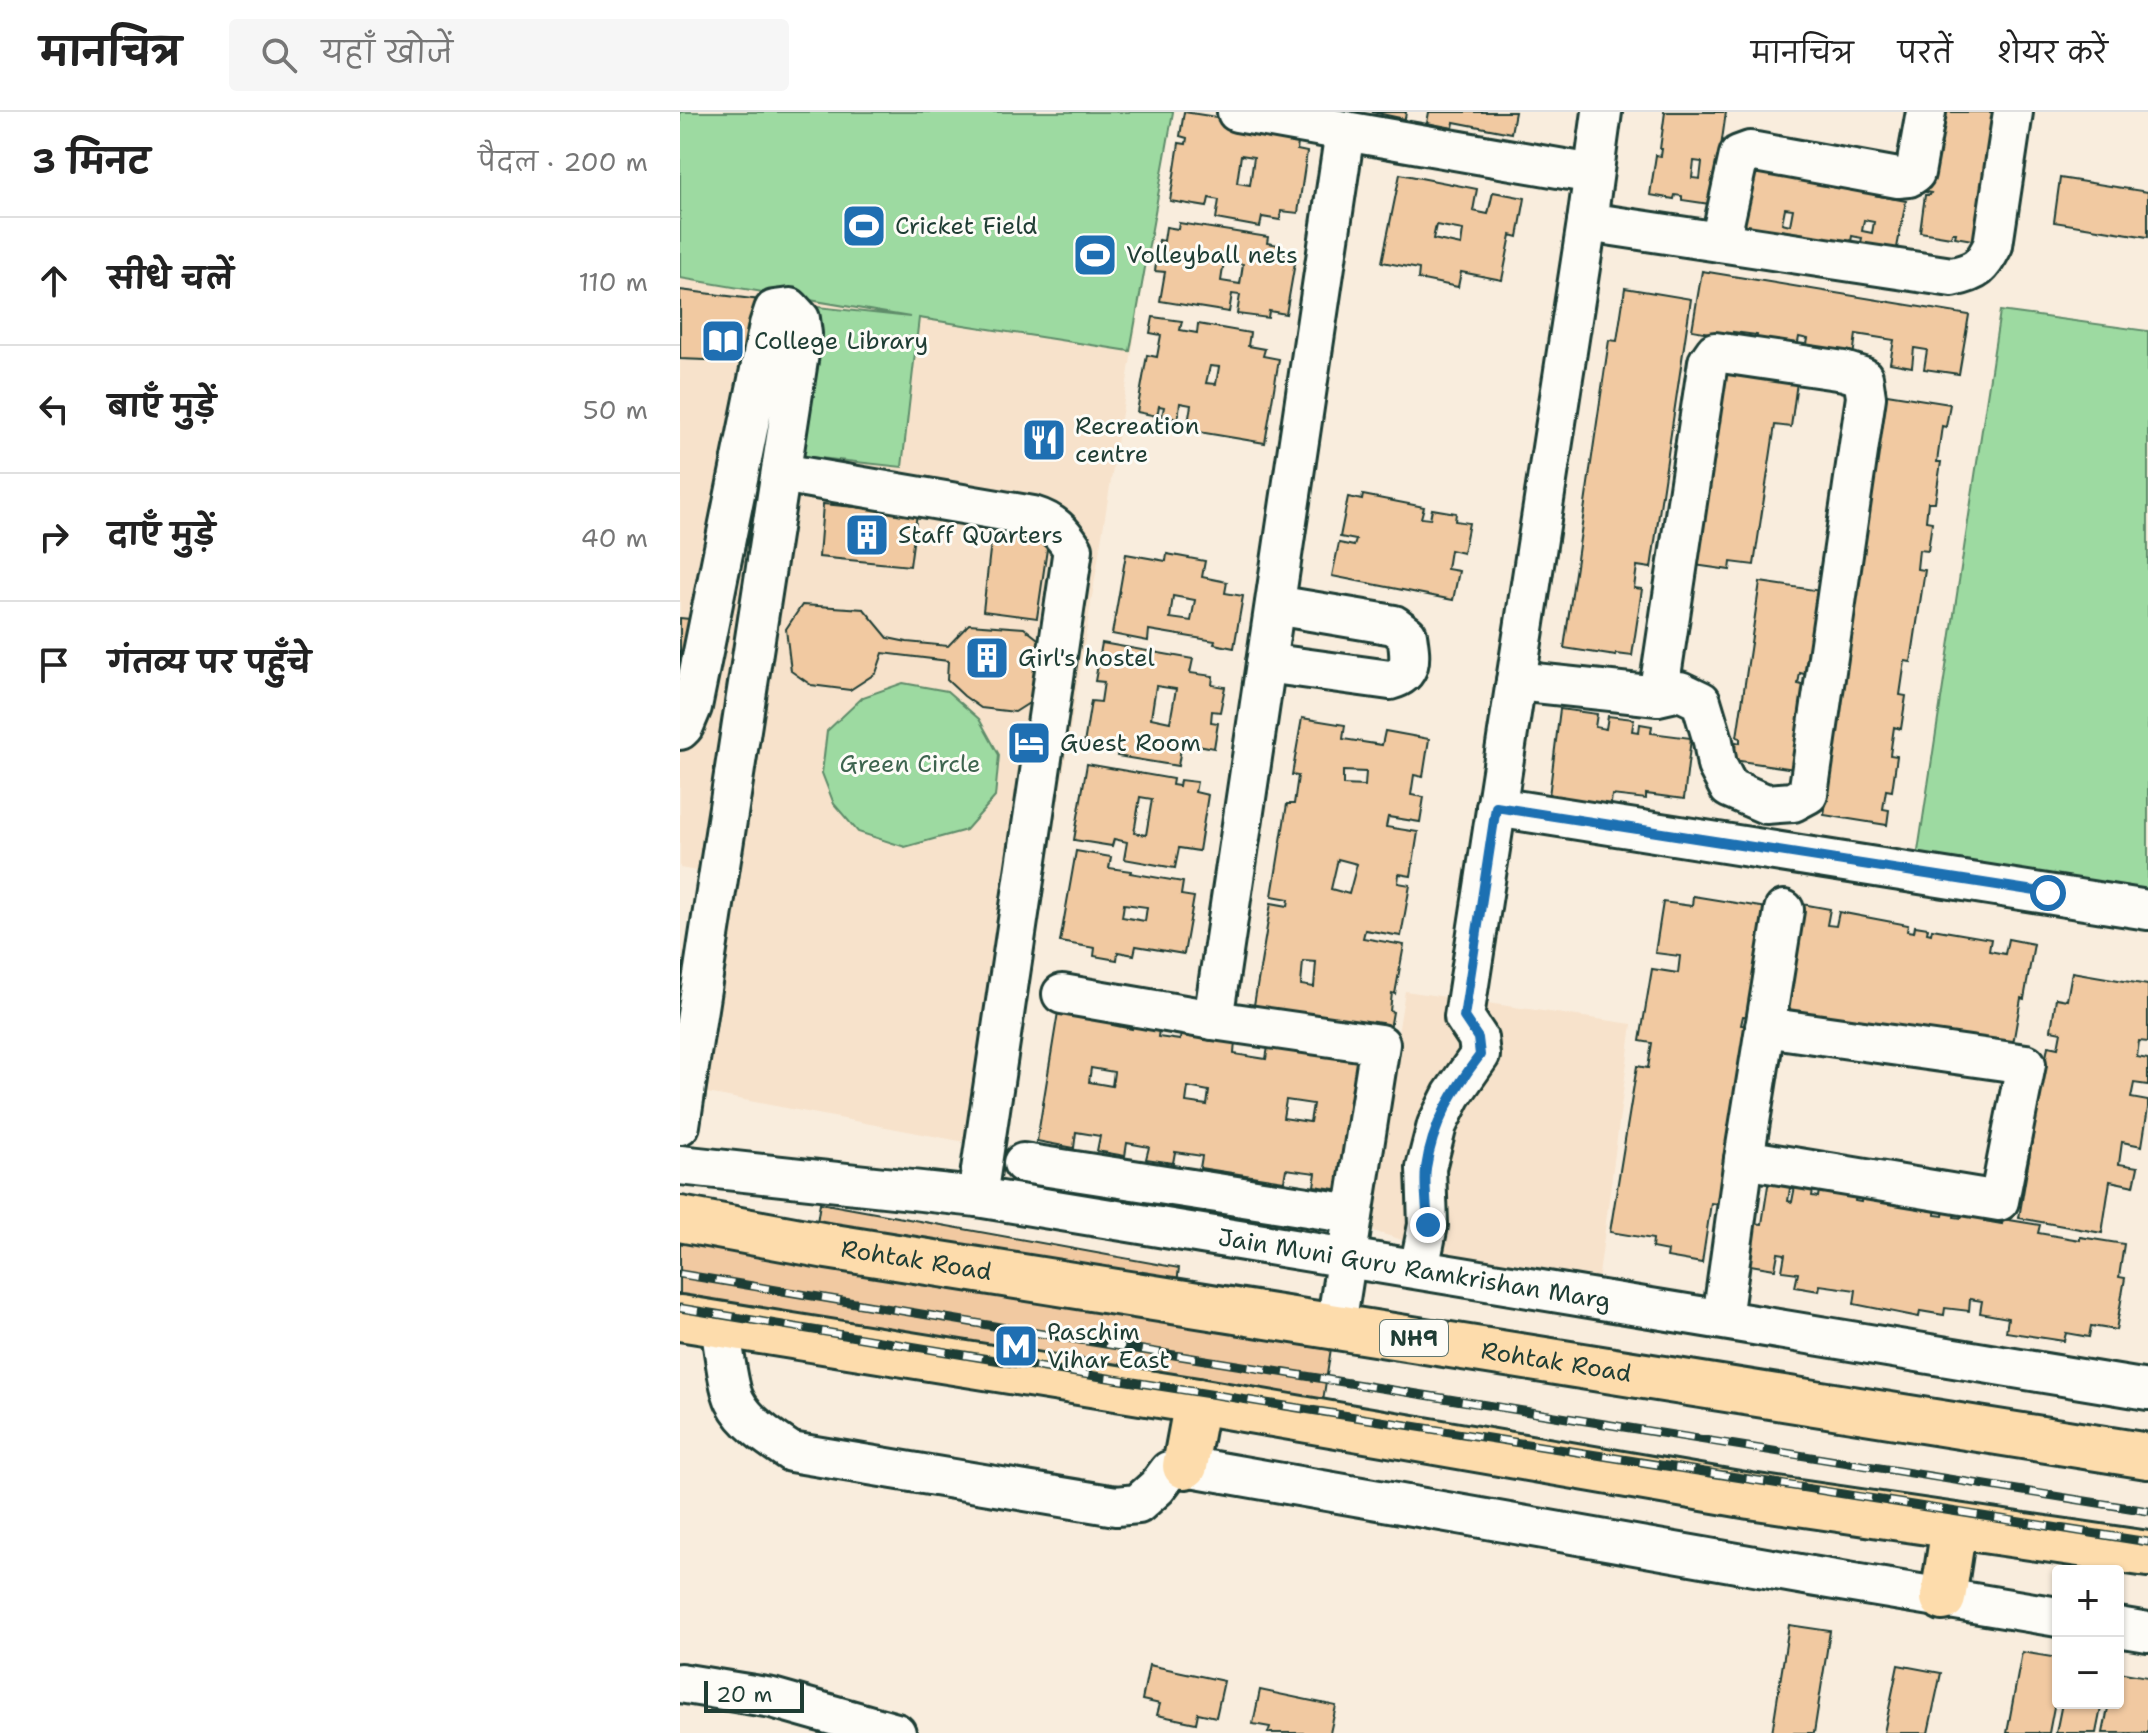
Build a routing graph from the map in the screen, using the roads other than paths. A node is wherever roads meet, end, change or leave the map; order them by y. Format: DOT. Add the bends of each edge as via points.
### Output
graph roads {
  1 [pos="1237,112"];
  2 [pos="1602,112"];
  3 [pos="1926,112"];
  4 [pos="2013,112"];
  5 [pos="1345,131"];
  6 [pos="1593,174"];
  7 [pos="1587,222"];
  8 [pos="1720,242"];
  9 [pos="781,473"];
  10 [pos="1275,605"];
  11 [pos="1266,663"];
  12 [pos="1516,681"];
  13 [pos="1658,696"];
  14 [pos="680,730"];
  15 [pos="1793,802"];
  16 [pos="1496,807"];
  17 [pos="1789,852"];
  18 [pos="1784,910"];
  19 [pos="2148,910"];
  20 [pos="1062,994"];
  21 [pos="1213,1020"];
  22 [pos="1765,1027"];
  23 [pos="680,1125"];
  24 [pos="1744,1159"];
  25 [pos="1023,1163"];
  26 [pos="680,1165"];
  27 [pos="977,1197"];
  28 [pos="1353,1214"];
  29 [pos="680,1219"];
  30 [pos="1347,1259"];
  31 [pos="1419,1269"];
  32 [pos="1722,1319"];
  33 [pos="700,1322"];
  34 [pos="1336,1325"];
  35 [pos="2148,1390"];
  36 [pos="1197,1401"];
  37 [pos="2148,1456"];
  38 [pos="1185,1466"];
  39 [pos="1954,1526"];
  40 [pos="2148,1554"];
  41 [pos="1943,1598"];
  42 [pos="2052,1616"];
  43 [pos="2124,1628"];
  44 [pos="2148,1632"];
  45 [pos="680,1683"];
  46 [pos="896,1733"];
  1 -- 5 [label="street"];
  2 -- 6 [label="street"];
  3 -- 8 [label="street" via="1915,173 1909,177 1739,155"];
  4 -- 8 [label="street" via="1993,245 1970,273 1952,277"];
  5 -- 6 [label="street"];
  5 -- 10 [label="street"];
  6 -- 7 [label="street"];
  7 -- 8 [label="street"];
  7 -- 12 [label="street"];
  9 -- 14 [label="street" via="802,334 800,319 790,308 774,310 769,325 692,707"];
  9 -- 23 [label="street"];
  9 -- 27 [label="street" via="1033,516 1060,529 1073,549"];
  10 -- 11 [label="street"];
  10 -- 11 [label="street" via="1394,625 1407,635 1408,668 1401,678 1390,680"];
  11 -- 21 [label="street"];
  12 -- 13 [label="street"];
  12 -- 16 [label="street"];
  13 -- 15 [label="street" via="1680,691 1701,701 1717,765 1729,788 1766,804"];
  13 -- 15 [label="street" via="1710,356 1715,352 1863,377 1866,397 1808,794"];
  15 -- 17 [label="street"];
  16 -- 17 [label="street"];
  16 -- 31 [label="street" via="1464,1017 1478,1038 1480,1055 1437,1125 1426,1168 1428,1225"];
  17 -- 19 [label="street"];
  18 -- 22 [label="street"];
  20 -- 21 [label="street"];
  21 -- 28 [label="street" via="1380,1044"];
  22 -- 24 [label="street"];
  22 -- 24 [label="street" via="2026,1064 1999,1201"];
  24 -- 32 [label="street"];
  25 -- 28 [label="street"];
  26 -- 27 [label="street, Jain Muni Guru Ramkrishan Marg"];
  27 -- 30 [label="street, Jain Muni Guru Ramkrishan Marg"];
  28 -- 30 [label="street"];
  29 -- 34 [label="main road, Rohtak Road / NH9"];
  30 -- 31 [label="street, Jain Muni Guru Ramkrishan Marg"];
  30 -- 34 [label="street"];
  31 -- 32 [label="street, Jain Muni Guru Ramkrishan Marg"];
  32 -- 35 [label="street, Jain Muni Guru Ramkrishan Marg"];
  33 -- 36 [label="main road"];
  33 -- 38 [label="street" via="733,1399 767,1436 791,1452 1116,1506 1138,1504 1169,1471"];
  34 -- 37 [label="main road, Rohtak Road / NH9"];
  36 -- 38 [label="main road"];
  36 -- 39 [label="main road"];
  38 -- 41 [label="street"];
  39 -- 40 [label="main road"];
  39 -- 41 [label="main road"];
  41 -- 42 [label="street"];
  43 -- 44 [label="street"];
  45 -- 46 [label="street" via="772,1698"];
}
